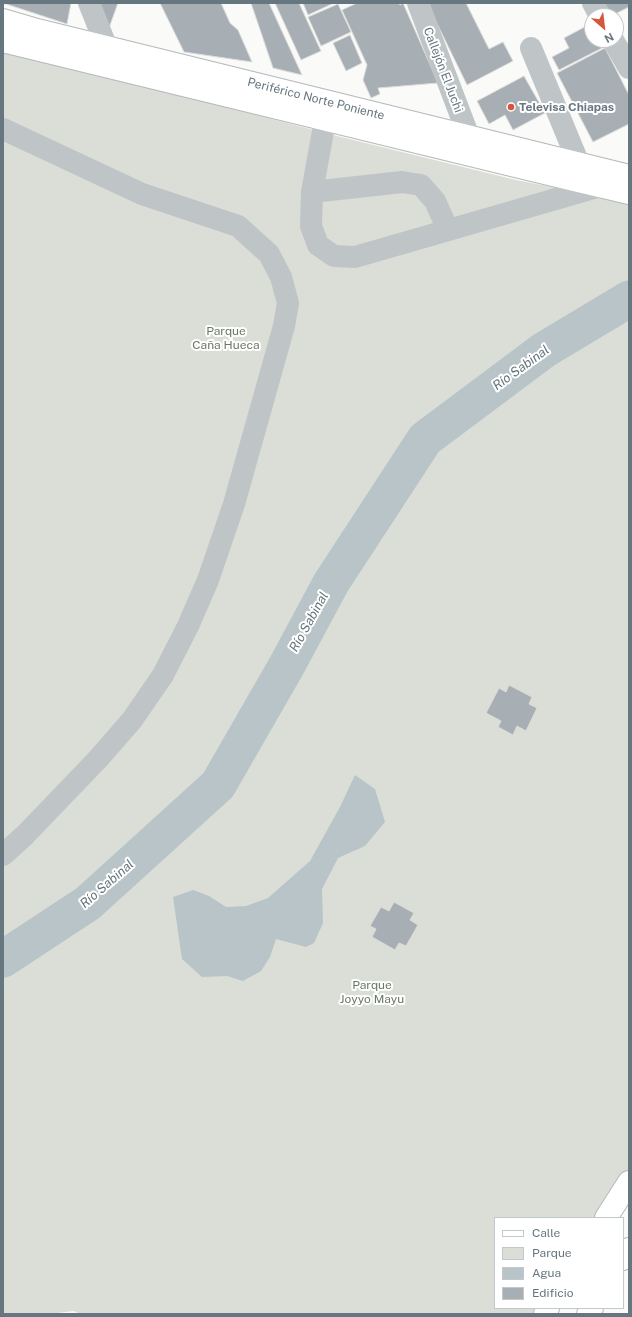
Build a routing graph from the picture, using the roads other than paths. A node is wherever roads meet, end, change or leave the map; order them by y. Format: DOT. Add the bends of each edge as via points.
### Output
graph roads {
  1 [pos="89,3"];
  2 [pos="418,3"];
  3 [pos="3,20"];
  4 [pos="3,41"];
  5 [pos="107,48"];
  6 [pos="531,48"];
  7 [pos="618,48"];
  8 [pos="629,68"];
  9 [pos="325,120"];
  10 [pos="3,129"];
  11 [pos="469,137"];
  12 [pos="578,164"];
  13 [pos="629,176"];
  14 [pos="601,186"];
  15 [pos="312,192"];
  16 [pos="629,193"];
  17 [pos="448,230"];
  18 [pos="3,855"];
  19 [pos="629,1182"];
  20 [pos="607,1217"];
  1 -- 5 [label="street"];
  2 -- 11 [label="street, Callejón El Juchi"];
  3 -- 5 [label="main road, Periférico Norte Poniente"];
  4 -- 9 [label="main road, Periférico Norte Poniente"];
  5 -- 11 [label="main road, Periférico Norte Poniente"];
  6 -- 12 [label="street"];
  7 -- 8 [label="street"];
  9 -- 14 [label="main road, Periférico Norte Poniente"];
  9 -- 15 [label="street"];
  10 -- 18 [label="street" via="142,194 238,226 269,254 282,277 288,303 284,326 234,504 208,580 163,675 132,720 98,759"];
  11 -- 12 [label="main road, Periférico Norte Poniente"];
  12 -- 13 [label="main road, Periférico Norte Poniente"];
  14 -- 16 [label="main road, Periférico Norte Poniente"];
  14 -- 17 [label="street"];
  15 -- 17 [label="street" via="402,182 420,185 435,201"];
  15 -- 17 [label="street" via="311,226 318,245 334,256 356,257"];
  19 -- 20 [label="main road"];
}
